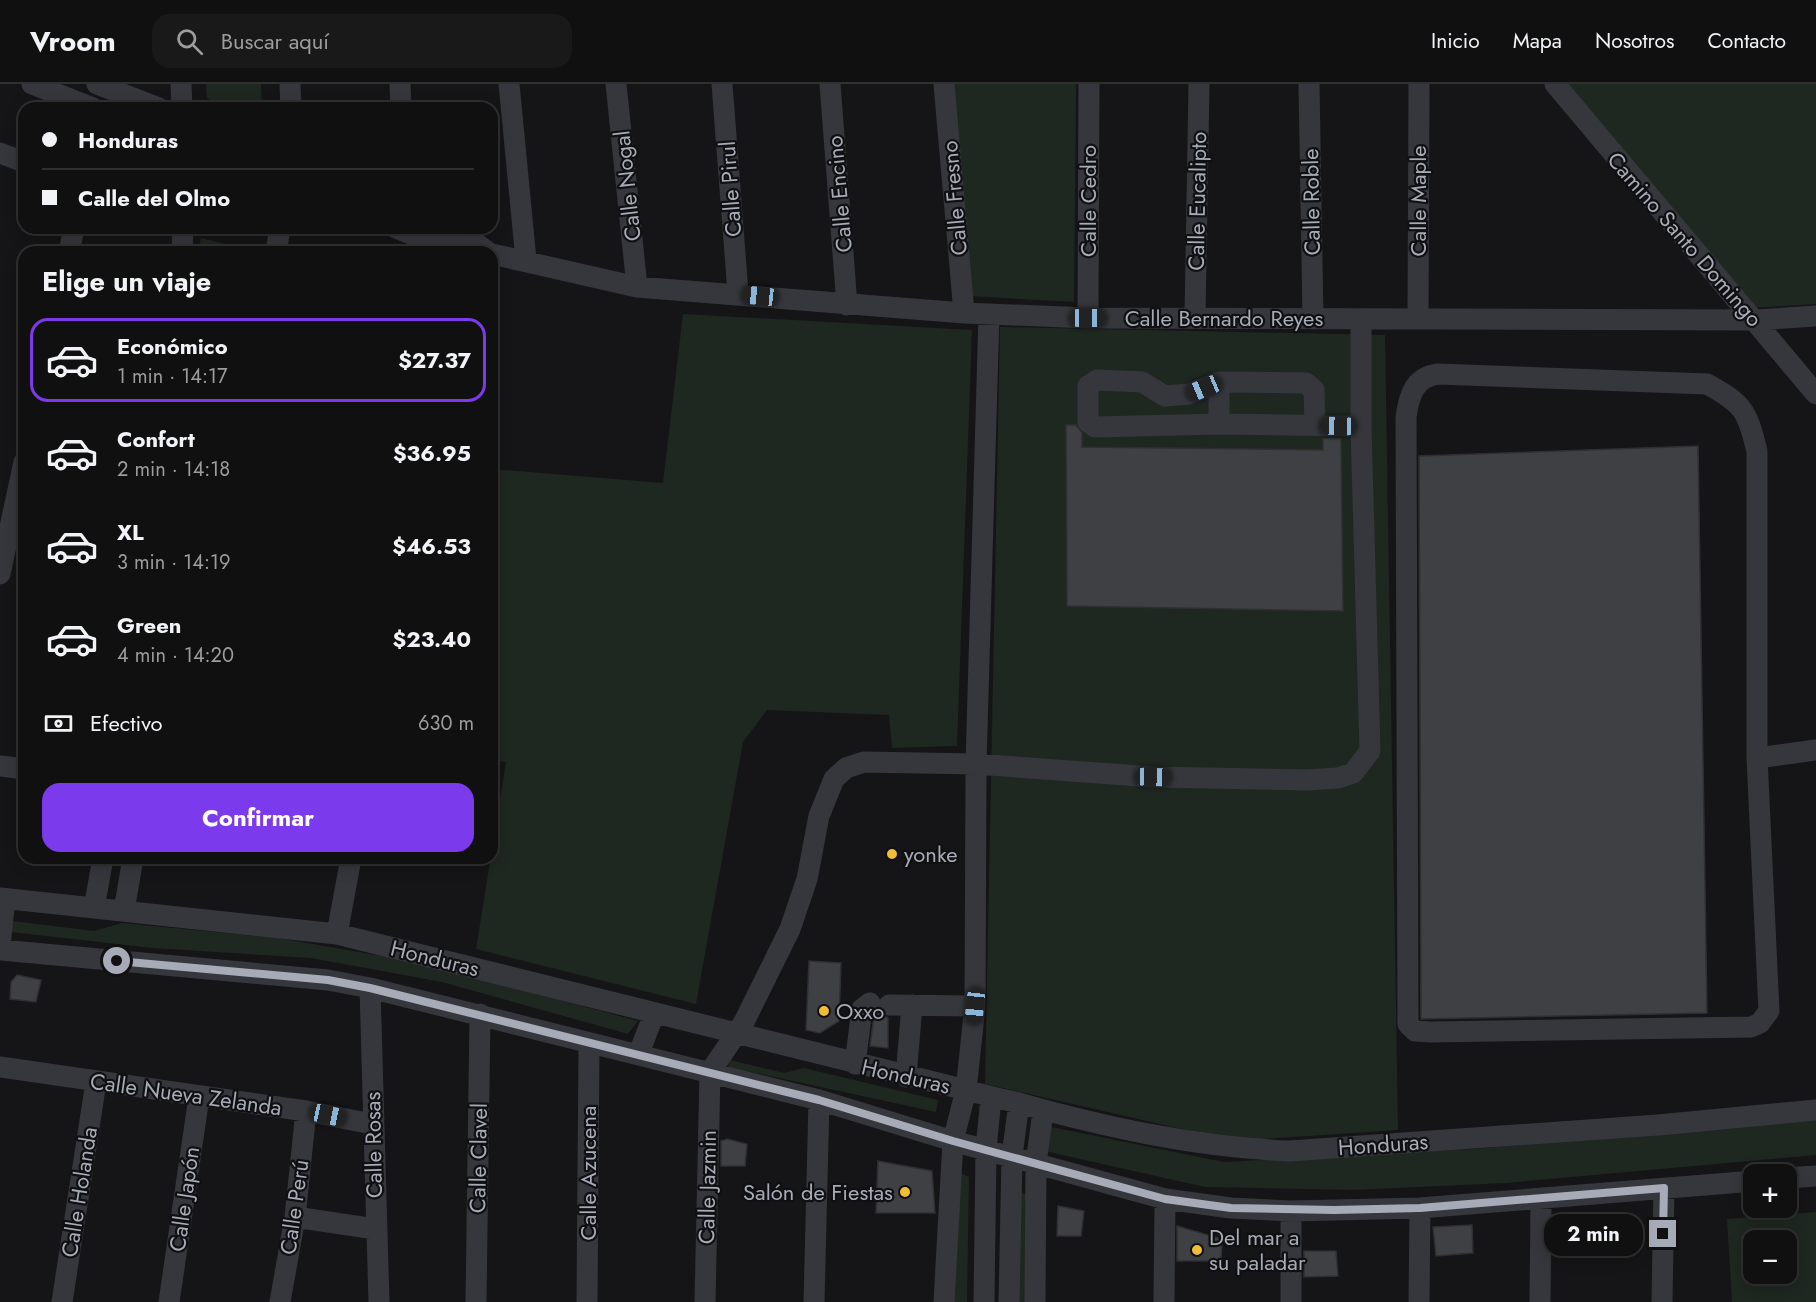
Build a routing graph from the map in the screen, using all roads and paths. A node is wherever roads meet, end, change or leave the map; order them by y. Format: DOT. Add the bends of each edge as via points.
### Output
graph roads {
  1 [pos="32,84"];
  2 [pos="97,84"];
  3 [pos="182,84"];
  4 [pos="290,84"];
  5 [pos="400,84"];
  6 [pos="509,84"];
  7 [pos="616,84"];
  8 [pos="722,84"];
  9 [pos="830,84"];
  10 [pos="944,84"];
  11 [pos="1089,84"];
  12 [pos="1199,84"];
  13 [pos="1309,84"];
  14 [pos="1419,84"];
  15 [pos="1555,84"];
  16 [pos="59,89"];
  17 [pos="82,102"];
  18 [pos="144,102"];
  19 [pos="182,102"];
  20 [pos="291,102"];
  21 [pos="401,102"];
  22 [pos="0,153"];
  23 [pos="18,160"];
  24 [pos="423,234"];
  25 [pos="457,242"];
  26 [pos="498,255"];
  27 [pos="526,260"];
  28 [pos="637,287"];
  29 [pos="738,293"];
  30 [pos="847,305"];
  31 [pos="964,313"];
  32 [pos="989,314"];
  33 [pos="1816,316"];
  34 [pos="1194,317"];
  35 [pos="1088,318"];
  36 [pos="1418,318"];
  37 [pos="1313,319"];
  38 [pos="1361,319"];
  39 [pos="1756,320"];
  40 [pos="1219,382"];
  41 [pos="1816,394"];
  42 [pos="1220,424"];
  43 [pos="1315,425"];
  44 [pos="1361,426"];
  45 [pos="18,490"];
  46 [pos="0,574"];
  47 [pos="1816,750"];
  48 [pos="1758,758"];
  49 [pos="976,764"];
  50 [pos="0,766"];
  51 [pos="18,768"];
  52 [pos="103,864"];
  53 [pos="132,864"];
  54 [pos="350,864"];
  55 [pos="3,898"];
  56 [pos="94,908"];
  57 [pos="124,911"];
  58 [pos="338,934"];
  59 [pos="0,945"];
  60 [pos="0,950"];
  61 [pos="370,988"];
  62 [pos="912,1005"];
  63 [pos="975,1006"];
  64 [pos="480,1014"];
  65 [pos="654,1014"];
  66 [pos="736,1035"];
  67 [pos="589,1044"];
  68 [pos="639,1053"];
  69 [pos="855,1064"];
  70 [pos="0,1067"];
  71 [pos="710,1072"];
  72 [pos="906,1077"];
  73 [pos="96,1082"];
  74 [pos="966,1090"];
  75 [pos="199,1097"];
  76 [pos="992,1098"];
  77 [pos="819,1100"];
  78 [pos="1019,1103"];
  79 [pos="1816,1110"];
  80 [pos="306,1111"];
  81 [pos="1043,1112"];
  82 [pos="372,1124"];
  83 [pos="953,1141"];
  84 [pos="986,1149"];
  85 [pos="1012,1156"];
  86 [pos="1036,1163"];
  87 [pos="1816,1176"];
  88 [pos="1797,1177"];
  89 [pos="1743,1182"];
  90 [pos="1664,1188"];
  91 [pos="1165,1199"];
  92 [pos="1541,1200"];
  93 [pos="1420,1208"];
  94 [pos="1291,1211"];
  95 [pos="295,1217"];
  96 [pos="375,1229"];
  97 [pos="62,1302"];
  98 [pos="169,1302"];
  99 [pos="280,1302"];
  100 [pos="379,1302"];
  101 [pos="476,1302"];
  102 [pos="587,1302"];
  103 [pos="705,1302"];
  104 [pos="814,1302"];
  105 [pos="944,1302"];
  106 [pos="984,1302"];
  107 [pos="1009,1302"];
  108 [pos="1035,1302"];
  109 [pos="1164,1302"];
  110 [pos="1291,1302"];
  111 [pos="1419,1302"];
  112 [pos="1540,1302"];
  113 [pos="1662,1302"];
  1 -- 16 [label="street"];
  2 -- 18 [label="street"];
  3 -- 19 [label="street"];
  4 -- 20 [label="street"];
  5 -- 21 [label="street"];
  6 -- 27 [label="street"];
  7 -- 28 [label="street, Calle Nogal"];
  8 -- 29 [label="street, Calle Pirul"];
  9 -- 30 [label="street, Calle Encino"];
  10 -- 31 [label="street, Calle Fresno"];
  11 -- 35 [label="street, Calle Cedro"];
  12 -- 34 [label="street, Calle Eucalipto"];
  13 -- 37 [label="street, Calle Roble"];
  14 -- 36 [label="street, Calle Maple"];
  15 -- 39 [label="street, Camino Santo Domingo"];
  16 -- 17 [label="street"];
  22 -- 23 [label="street"];
  24 -- 25 [label="street, Calle Bernardo Reyes"];
  26 -- 27 [label="street, Calle Bernardo Reyes"];
  27 -- 28 [label="street, Calle Bernardo Reyes"];
  28 -- 29 [label="street, Calle Bernardo Reyes"];
  29 -- 30 [label="street, Calle Bernardo Reyes"];
  30 -- 31 [label="street, Calle Bernardo Reyes"];
  31 -- 32 [label="street, Calle Bernardo Reyes"];
  32 -- 35 [label="street, Calle Bernardo Reyes"];
  32 -- 49 [label="street"];
  33 -- 39 [label="street, Calle Bernardo Reyes"];
  34 -- 35 [label="street, Calle Bernardo Reyes"];
  34 -- 37 [label="street, Calle Bernardo Reyes"];
  36 -- 38 [label="street, Calle Bernardo Reyes"];
  36 -- 39 [label="street, Calle Bernardo Reyes"];
  37 -- 38 [label="street, Calle Bernardo Reyes"];
  38 -- 44 [label="street"];
  39 -- 41 [label="street, Camino Santo Domingo"];
  40 -- 42 [label="street"];
  40 -- 42 [label="street" via="1189,394 1165,396 1142,382 1097,380 1088,390 1088,422 1095,427"];
  40 -- 43 [label="street" via="1310,385 1314,390"];
  42 -- 43 [label="street"];
  43 -- 44 [label="street"];
  44 -- 49 [label="street" via="1370,751 1353,773 1307,780 1153,777"];
  45 -- 46 [label="street"];
  47 -- 48 [label="street"];
  48 -- 48 [label="street" via="1757,451 1749,418 1732,398 1707,384 1438,374 1428,375 1416,384 1406,417 1407,998 1411,1029 1431,1032 1751,1027 1760,1023 1769,1011"];
  49 -- 63 [label="street"];
  49 -- 66 [label="street" via="864,762 846,768 834,779 819,816 807,879 790,929"];
  50 -- 51 [label="street"];
  52 -- 56 [label="street"];
  53 -- 57 [label="street"];
  54 -- 58 [label="street"];
  55 -- 56 [label="street, Honduras"];
  55 -- 59 [label="street"];
  56 -- 57 [label="street, Honduras"];
  57 -- 58 [label="street, Honduras"];
  58 -- 65 [label="street, Honduras"];
  60 -- 61 [label="street, Honduras" via="328,980"];
  61 -- 64 [label="street, Honduras"];
  61 -- 82 [label="street, Calle Rosas"];
  62 -- 63 [label="street"];
  62 -- 69 [label="street" via="880,1004 862,1009"];
  62 -- 72 [label="street"];
  63 -- 74 [label="street"];
  64 -- 67 [label="street, Honduras"];
  64 -- 101 [label="street, Calle Clavel"];
  65 -- 66 [label="street, Honduras"];
  65 -- 68 [label="street"];
  66 -- 69 [label="street, Honduras"];
  66 -- 71 [label="street"];
  67 -- 68 [label="street, Honduras"];
  67 -- 102 [label="street, Calle Azucena"];
  68 -- 71 [label="street, Honduras"];
  69 -- 72 [label="street, Honduras"];
  70 -- 73 [label="street, Calle Nueva Zelanda"];
  71 -- 77 [label="street, Honduras"];
  71 -- 103 [label="street, Calle Jazmin"];
  72 -- 74 [label="street, Honduras"];
  73 -- 75 [label="street, Calle Nueva Zelanda"];
  73 -- 97 [label="street, Calle Holanda"];
  74 -- 76 [label="street, Honduras"];
  74 -- 83 [label="street"];
  75 -- 80 [label="street, Calle Nueva Zelanda"];
  75 -- 98 [label="street, Calle Japón"];
  76 -- 78 [label="street, Honduras"];
  76 -- 84 [label="street"];
  77 -- 83 [label="street, Honduras"];
  77 -- 104 [label="street"];
  78 -- 81 [label="street, Honduras"];
  78 -- 85 [label="street"];
  79 -- 81 [label="street, Honduras" via="1290,1151 1236,1149 1170,1139"];
  80 -- 82 [label="street, Calle Nueva Zelanda"];
  80 -- 95 [label="street, Calle Perú"];
  81 -- 86 [label="street"];
  82 -- 96 [label="street, Calle Rosas"];
  83 -- 84 [label="street, Honduras"];
  83 -- 105 [label="street"];
  84 -- 85 [label="street, Honduras"];
  84 -- 106 [label="street"];
  85 -- 86 [label="street, Honduras"];
  85 -- 107 [label="street"];
  86 -- 91 [label="street, Honduras"];
  86 -- 108 [label="street"];
  87 -- 88 [label="street"];
  89 -- 90 [label="street, Honduras"];
  90 -- 92 [label="street, Honduras"];
  90 -- 113 [label="street"];
  91 -- 94 [label="street, Honduras"];
  91 -- 109 [label="street"];
  92 -- 93 [label="street, Honduras"];
  92 -- 112 [label="street"];
  93 -- 94 [label="street, Honduras"];
  93 -- 111 [label="street"];
  94 -- 110 [label="street"];
  95 -- 96 [label="street"];
  95 -- 99 [label="street, Calle Perú"];
  96 -- 100 [label="street, Calle Rosas"];
}
